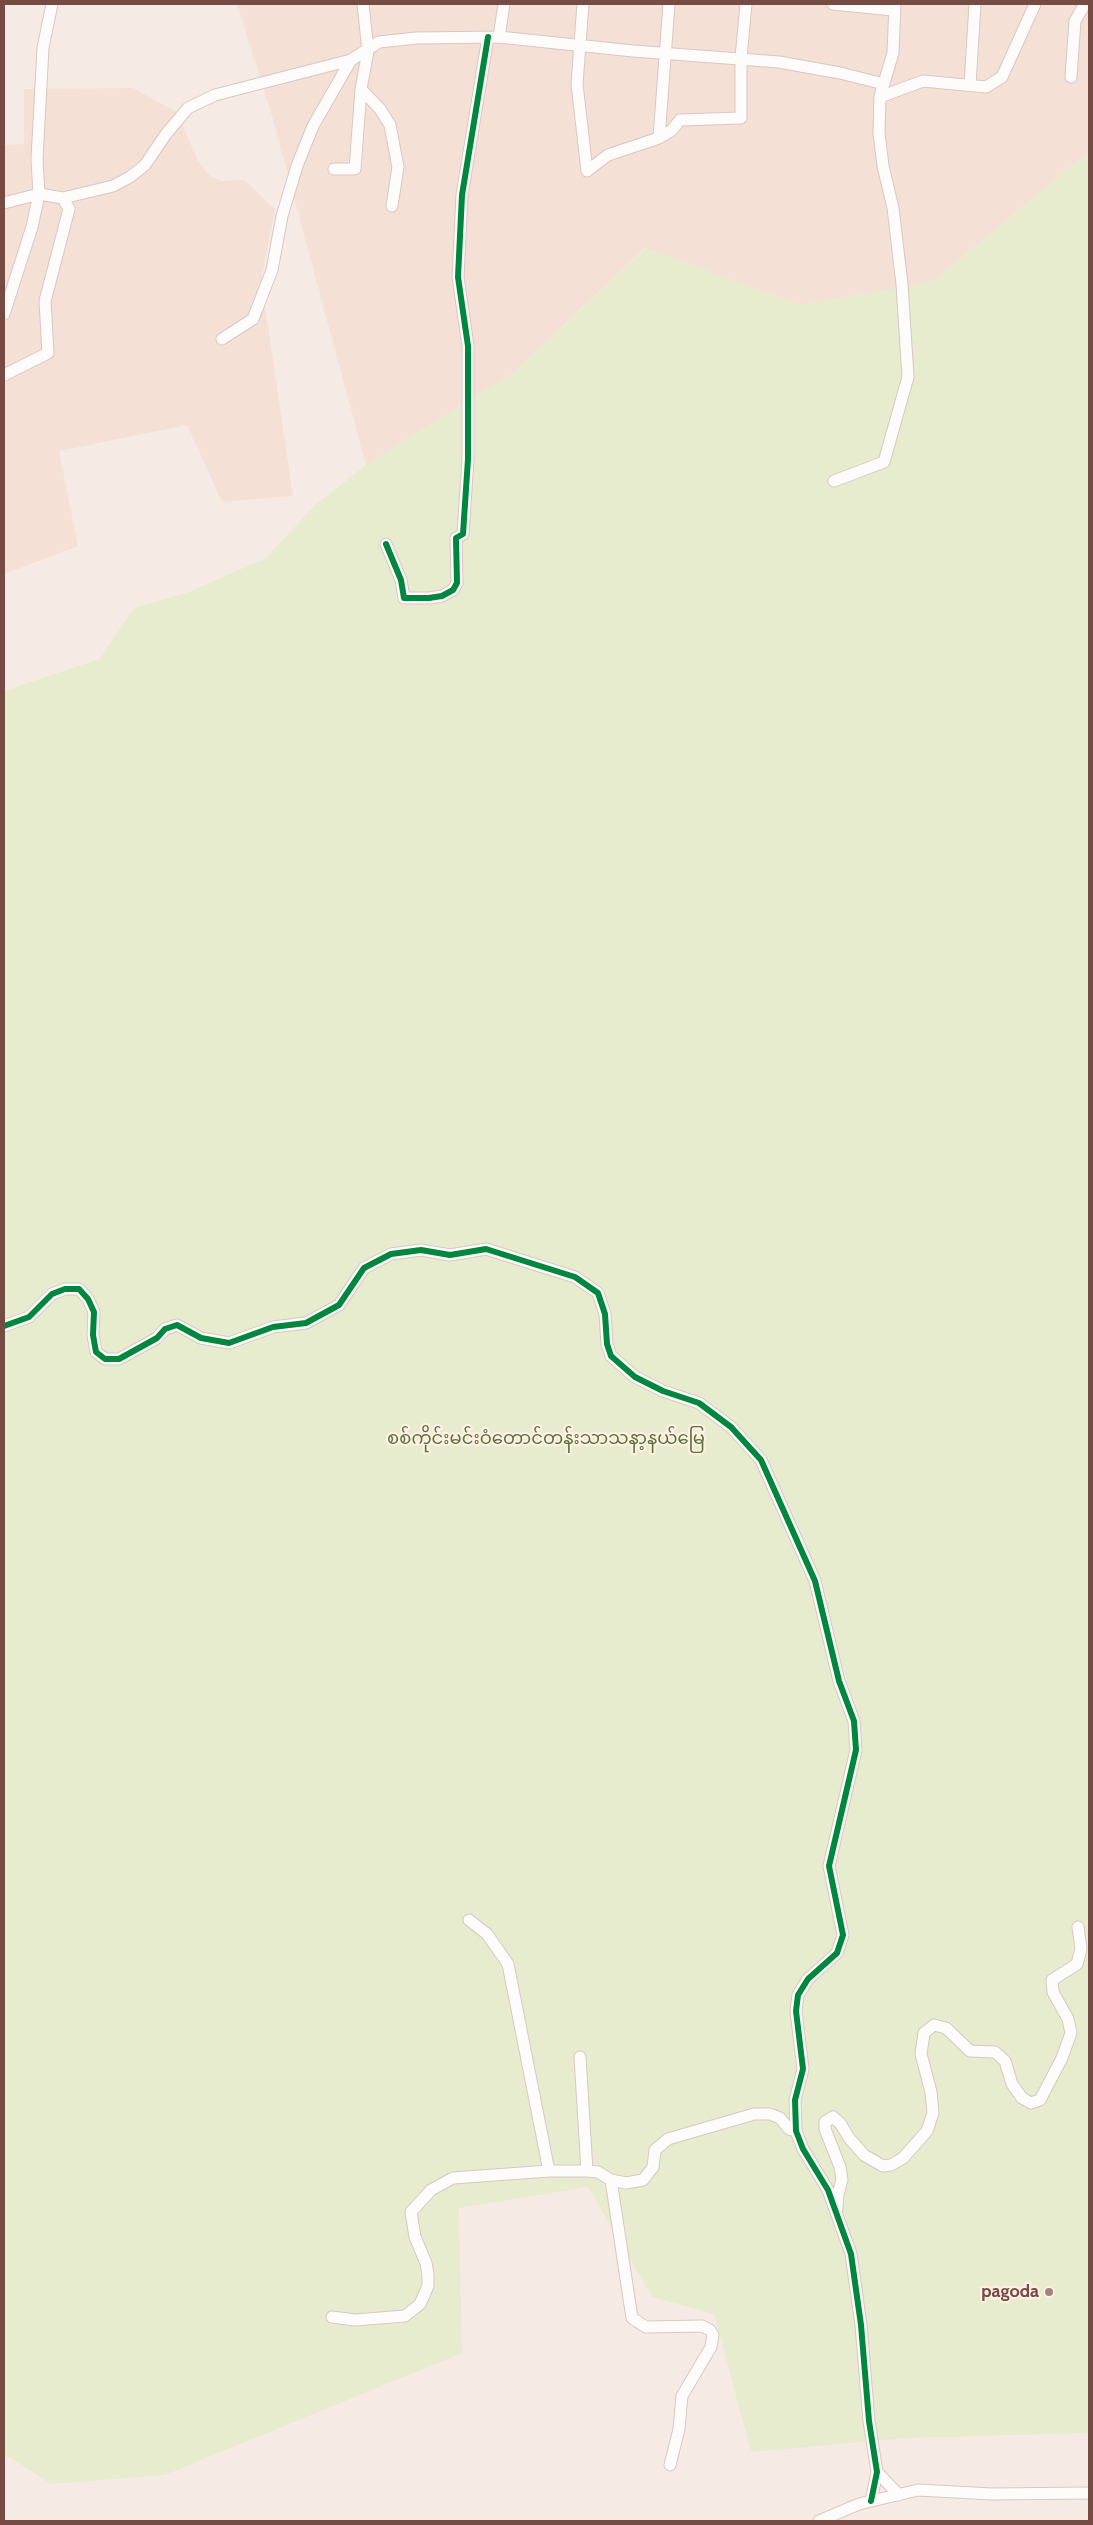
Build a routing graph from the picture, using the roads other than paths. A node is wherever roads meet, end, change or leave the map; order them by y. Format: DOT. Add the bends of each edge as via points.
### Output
graph roads {
  1 [pos="52,4"];
  2 [pos="363,4"];
  3 [pos="504,4"];
  4 [pos="583,4"];
  5 [pos="669,4"];
  6 [pos="746,4"];
  7 [pos="833,4"];
  8 [pos="975,4"];
  9 [pos="1035,4"];
  10 [pos="1085,4"];
  11 [pos="894,7"];
  12 [pos="494,37"];
  13 [pos="580,45"];
  14 [pos="368,51"];
  15 [pos="665,53"];
  16 [pos="741,58"];
  17 [pos="351,60"];
  18 [pos="1072,77"];
  19 [pos="884,84"];
  20 [pos="970,85"];
  21 [pos="361,89"];
  22 [pos="880,97"];
  23 [pos="659,138"];
  24 [pos="334,168"];
  25 [pos="39,194"];
  26 [pos="63,198"];
  27 [pos="4,203"];
  28 [pos="392,206"];
  29 [pos="4,314"];
  30 [pos="222,339"];
  31 [pos="4,375"];
  32 [pos="834,481"];
  33 [pos="386,544"];
  34 [pos="4,1326"];
  35 [pos="468,1920"];
  36 [pos="1078,1927"];
  37 [pos="580,2057"];
  38 [pos="796,2130"];
  39 [pos="549,2171"];
  40 [pos="587,2171"];
  41 [pos="611,2180"];
  42 [pos="837,2217"];
  43 [pos="332,2317"];
  44 [pos="670,2465"];
  45 [pos="877,2472"];
  46 [pos="1089,2492"];
  47 [pos="899,2495"];
  48 [pos="871,2501"];
  49 [pos="819,2521"];
  1 -- 25 [label="street" via="43,48 37,159"];
  2 -- 14 [label="street"];
  3 -- 12 [label="street"];
  4 -- 13 [label="street"];
  5 -- 15 [label="street"];
  6 -- 16 [label="street"];
  7 -- 11 [label="street"];
  8 -- 20 [label="street"];
  9 -- 20 [label="street" via="1002,76 986,87"];
  10 -- 18 [label="street" via="1075,21"];
  11 -- 19 [label="street" via="893,53"];
  12 -- 13 [label="street"];
  12 -- 14 [label="street" via="379,42"];
  12 -- 33 [label="street" via="462,195 458,277 468,346 468,459 462,534 456,538 457,583 453,590 442,596 404,598"];
  13 -- 15 [label="street"];
  13 -- 23 [label="street" via="577,84 587,171 608,155"];
  14 -- 17 [label="street"];
  14 -- 21 [label="street"];
  15 -- 16 [label="street"];
  15 -- 23 [label="street"];
  16 -- 19 [label="street" via="840,73"];
  16 -- 23 [label="street" via="741,118 680,120"];
  17 -- 26 [label="street" via="215,95 188,108 145,165 130,177 113,186"];
  17 -- 30 [label="street" via="313,126 297,166 282,216 272,270 253,319"];
  19 -- 22 [label="street"];
  20 -- 22 [label="street" via="923,81"];
  21 -- 24 [label="street" via="355,169"];
  21 -- 28 [label="street" via="390,125 398,167"];
  22 -- 32 [label="street" via="879,133 893,208 908,377 884,462"];
  25 -- 26 [label="street"];
  25 -- 27 [label="street"];
  25 -- 29 [label="street" via="32,227"];
  26 -- 31 [label="street" via="69,209 45,301 48,353"];
  34 -- 38 [label="street" via="30,1317 52,1294 65,1289 79,1289 94,1312 96,1352 105,1359 119,1359 157,1338 165,1329 177,1325 201,1338 228,1343 273,1327 306,1323 339,1305 364,1268 391,1254 421,1250 450,1256 486,1249 575,1277 598,1293 605,1314 611,1356 635,1378 699,1403 731,1427 761,1460 815,1581 838,1681 854,1721 856,1750 830,1866 842,1935 836,1953 808,1979 798,1995 796,2010 803,2069 795,2100"];
  35 -- 39 [label="street" via="487,1934 508,1964"];
  36 -- 42 [label="street" via="1081,1949 1077,1964 1052,1980 1053,1992 1068,2019 1071,2033 1040,2100 1031,2103 1022,2098 1012,2084 1005,2061 995,2052 970,2051 946,2028 934,2026 924,2033 921,2054 932,2092 933,2113 927,2131 903,2158 883,2166 864,2155 833,2117 825,2122 842,2180"];
  37 -- 40 [label="street"];
  38 -- 41 [label="street" via="789,2129 780,2118 770,2114 754,2114 668,2139 656,2150 653,2167 643,2180 626,2183"];
  38 -- 42 [label="street" via="828,2190"];
  39 -- 40 [label="street"];
  39 -- 43 [label="street" via="453,2178 432,2190 411,2212 415,2237 428,2275 428,2286 420,2304 406,2316 355,2320"];
  40 -- 41 [label="street" via="598,2172"];
  41 -- 44 [label="street" via="632,2318 646,2327 694,2325 710,2330 713,2335 711,2346 682,2396 679,2429"];
  42 -- 45 [label="street" via="851,2254"];
  45 -- 47 [label="street"];
  45 -- 48 [label="street"];
  46 -- 47 [label="street" via="992,2494 918,2490"];
  47 -- 48 [label="street"];
  48 -- 49 [label="street"];
}
